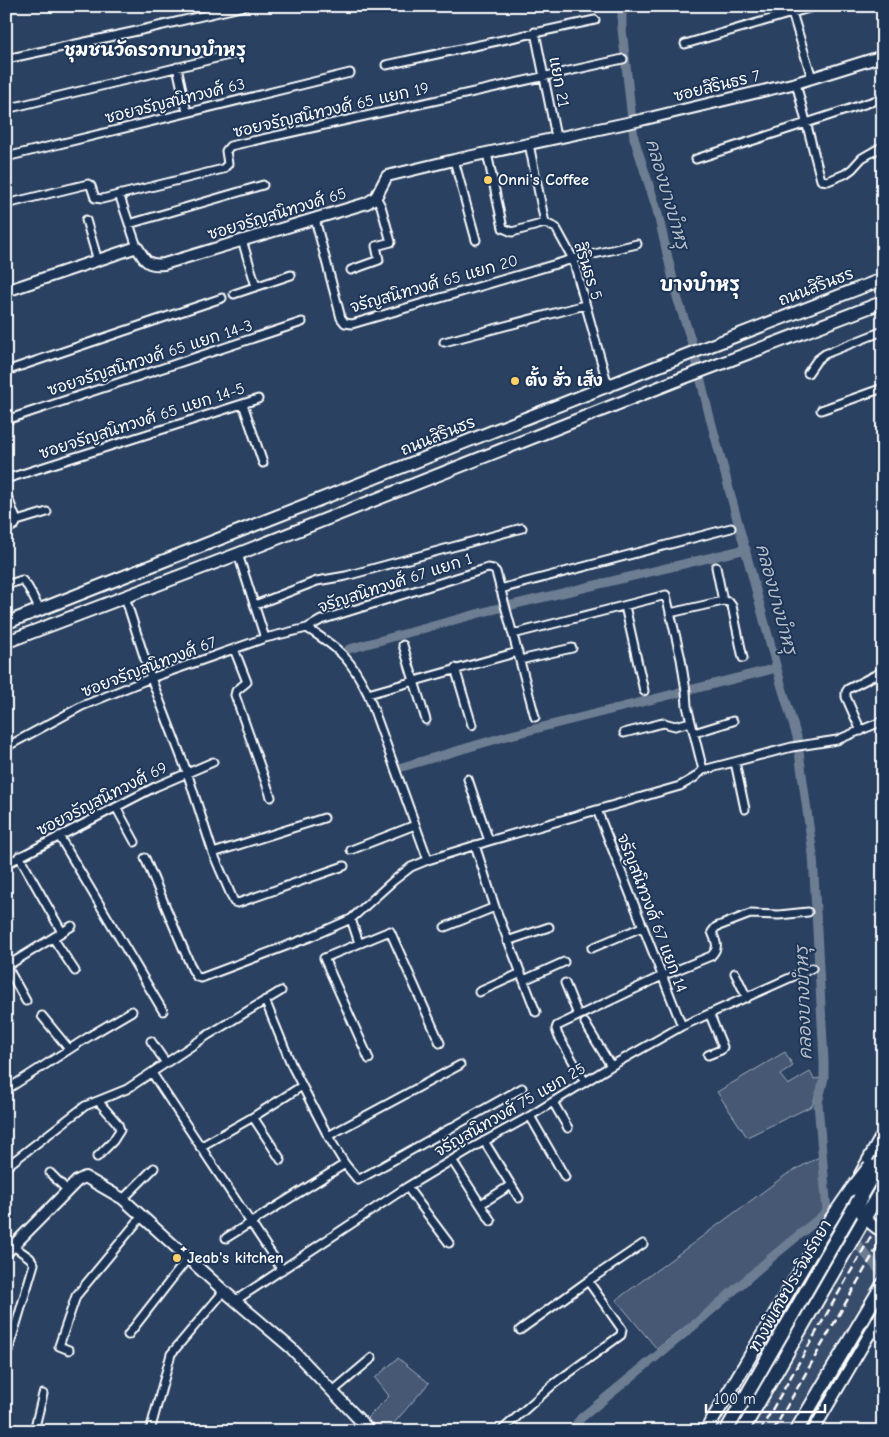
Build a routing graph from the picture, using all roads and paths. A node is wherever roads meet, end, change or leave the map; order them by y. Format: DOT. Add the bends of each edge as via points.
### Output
graph roads {
  1 [pos="245,6"];
  2 [pos="816,6"];
  3 [pos="791,10"];
  4 [pos="595,20"];
  5 [pos="535,32"];
  6 [pos="684,44"];
  7 [pos="237,53"];
  8 [pos="883,56"];
  9 [pos="6,59"];
  10 [pos="623,59"];
  11 [pos="386,65"];
  12 [pos="177,67"];
  13 [pos="350,73"];
  14 [pos="545,76"];
  15 [pos="812,78"];
  16 [pos="796,83"];
  17 [pos="883,98"];
  18 [pos="6,109"];
  19 [pos="187,112"];
  20 [pos="806,122"];
  21 [pos="556,138"];
  22 [pos="529,144"];
  23 [pos="883,146"];
  24 [pos="487,154"];
  25 [pos="6,157"];
  26 [pos="696,159"];
  27 [pos="454,160"];
  28 [pos="263,186"];
  29 [pos="119,194"];
  30 [pos="376,197"];
  31 [pos="6,204"];
  32 [pos="315,219"];
  33 [pos="86,220"];
  34 [pos="129,224"];
  35 [pos="544,224"];
  36 [pos="242,240"];
  37 [pos="476,240"];
  38 [pos="636,244"];
  39 [pos="137,247"];
  40 [pos="573,259"];
  41 [pos="98,260"];
  42 [pos="351,270"];
  43 [pos="291,275"];
  44 [pos="883,279"];
  45 [pos="256,286"];
  46 [pos="6,291"];
  47 [pos="234,294"];
  48 [pos="222,298"];
  49 [pos="883,302"];
  50 [pos="585,305"];
  51 [pos="302,322"];
  52 [pos="883,332"];
  53 [pos="444,342"];
  54 [pos="6,371"];
  55 [pos="808,373"];
  56 [pos="608,386"];
  57 [pos="883,388"];
  58 [pos="258,399"];
  59 [pos="243,404"];
  60 [pos="821,410"];
  61 [pos="6,420"];
  62 [pos="263,464"];
  63 [pos="6,479"];
  64 [pos="6,492"];
  65 [pos="322,498"];
  66 [pos="308,505"];
  67 [pos="47,512"];
  68 [pos="328,518"];
  69 [pos="17,521"];
  70 [pos="314,524"];
  71 [pos="522,528"];
  72 [pos="731,528"];
  73 [pos="6,530"];
  74 [pos="238,554"];
  75 [pos="716,567"];
  76 [pos="6,585"];
  77 [pos="500,589"];
  78 [pos="125,597"];
  79 [pos="723,601"];
  80 [pos="255,605"];
  81 [pos="625,606"];
  82 [pos="40,610"];
  83 [pos="670,613"];
  84 [pos="6,623"];
  85 [pos="307,628"];
  86 [pos="513,634"];
  87 [pos="265,638"];
  88 [pos="6,642"];
  89 [pos="403,644"];
  90 [pos="572,648"];
  91 [pos="234,649"];
  92 [pos="518,652"];
  93 [pos="743,658"];
  94 [pos="520,660"];
  95 [pos="455,668"];
  96 [pos="883,671"];
  97 [pos="151,678"];
  98 [pos="414,680"];
  99 [pos="644,691"];
  100 [pos="368,694"];
  101 [pos="535,716"];
  102 [pos="426,720"];
  103 [pos="733,721"];
  104 [pos="883,721"];
  105 [pos="691,722"];
  106 [pos="472,725"];
  107 [pos="861,731"];
  108 [pos="694,732"];
  109 [pos="624,733"];
  110 [pos="6,747"];
  111 [pos="213,762"];
  112 [pos="735,762"];
  113 [pos="702,770"];
  114 [pos="187,772"];
  115 [pos="468,779"];
  116 [pos="271,797"];
  117 [pos="116,807"];
  118 [pos="745,809"];
  119 [pos="597,810"];
  120 [pos="324,818"];
  121 [pos="415,825"];
  122 [pos="59,836"];
  123 [pos="488,841"];
  124 [pos="135,842"];
  125 [pos="475,845"];
  126 [pos="351,850"];
  127 [pos="213,853"];
  128 [pos="19,856"];
  129 [pos="145,858"];
  130 [pos="428,860"];
  131 [pos="6,864"];
  132 [pos="344,866"];
  133 [pos="495,907"];
  134 [pos="808,912"];
  135 [pos="352,919"];
  136 [pos="72,926"];
  137 [pos="445,927"];
  138 [pos="549,927"];
  139 [pos="642,927"];
  140 [pos="62,932"];
  141 [pos="53,938"];
  142 [pos="507,941"];
  143 [pos="359,943"];
  144 [pos="592,948"];
  145 [pos="564,962"];
  146 [pos="6,965"];
  147 [pos="812,968"];
  148 [pos="75,971"];
  149 [pos="735,973"];
  150 [pos="662,976"];
  151 [pos="523,977"];
  152 [pos="565,982"];
  153 [pos="282,991"];
  154 [pos="480,992"];
  155 [pos="747,998"];
  156 [pos="265,1000"];
  157 [pos="26,1001"];
  158 [pos="132,1010"];
  159 [pos="163,1011"];
  160 [pos="536,1012"];
  161 [pos="578,1015"];
  162 [pos="710,1015"];
  163 [pos="42,1016"];
  164 [pos="585,1023"];
  165 [pos="682,1026"];
  166 [pos="151,1041"];
  167 [pos="440,1043"];
  168 [pos="69,1049"];
  169 [pos="708,1055"];
  170 [pos="369,1059"];
  171 [pos="166,1063"];
  172 [pos="460,1065"];
  173 [pos="611,1066"];
  174 [pos="152,1073"];
  175 [pos="585,1082"];
  176 [pos="302,1086"];
  177 [pos="522,1088"];
  178 [pos="6,1090"];
  179 [pos="99,1102"];
  180 [pos="552,1102"];
  181 [pos="530,1116"];
  182 [pos="253,1117"];
  183 [pos="568,1128"];
  184 [pos="883,1133"];
  185 [pos="328,1136"];
  186 [pos="484,1141"];
  187 [pos="200,1147"];
  188 [pos="881,1153"];
  189 [pos="97,1157"];
  190 [pos="281,1160"];
  191 [pos="452,1160"];
  192 [pos="345,1164"];
  193 [pos="6,1167"];
  194 [pos="154,1168"];
  195 [pos="50,1173"];
  196 [pos="564,1177"];
  197 [pos="511,1185"];
  198 [pos="883,1186"];
  199 [pos="407,1187"];
  200 [pos="67,1190"];
  201 [pos="519,1198"];
  202 [pos="123,1199"];
  203 [pos="481,1204"];
  204 [pos="142,1216"];
  205 [pos="491,1221"];
  206 [pos="251,1223"];
  207 [pos="883,1232"];
  208 [pos="226,1238"];
  209 [pos="449,1243"];
  210 [pos="643,1244"];
  211 [pos="9,1249"];
  212 [pos="188,1258"];
  213 [pos="282,1270"];
  214 [pos="588,1281"];
  215 [pos="883,1284"];
  216 [pos="224,1291"];
  217 [pos="236,1300"];
  218 [pos="883,1311"];
  219 [pos="520,1330"];
  220 [pos="871,1331"];
  221 [pos="128,1335"];
  222 [pos="883,1339"];
  223 [pos="69,1350"];
  224 [pos="6,1358"];
  225 [pos="372,1358"];
  226 [pos="333,1391"];
  227 [pos="43,1394"];
  228 [pos="34,1431"];
  229 [pos="150,1431"];
  230 [pos="370,1431"];
  231 [pos="501,1431"];
  232 [pos="706,1431"];
  233 [pos="725,1431"];
  234 [pos="742,1431"];
  235 [pos="796,1431"];
  236 [pos="813,1431"];
  1 -- 9 [label="street"];
  2 -- 3 [label="street"];
  3 -- 6 [label="street"];
  3 -- 15 [label="street"];
  4 -- 5 [label="street"];
  5 -- 11 [label="street"];
  5 -- 14 [label="street, แยก 21"];
  7 -- 12 [label="street"];
  8 -- 15 [label="street, ซอยสิรินธร 7"];
  10 -- 14 [label="street, ซอยจรัญสนิทวงศ์ 65 แยก 19"];
  12 -- 18 [label="street"];
  12 -- 19 [label="street"];
  13 -- 19 [label="street, ซอยจรัญสนิทวงศ์ 63"];
  14 -- 21 [label="street, แยก 21"];
  14 -- 29 [label="street, ซอยจรัญสนิทวงศ์ 65 แยก 19" via="230,146 226,151 228,164 223,169"];
  15 -- 16 [label="street, ซอยสิรินธร 7"];
  16 -- 20 [label="street"];
  16 -- 21 [label="street, ซอยสิรินธร 7"];
  17 -- 20 [label="street"];
  19 -- 25 [label="street, ซอยจรัญสนิทวงศ์ 63"];
  20 -- 23 [label="street" via="821,180 828,181 845,174 862,158"];
  20 -- 26 [label="street"];
  21 -- 22 [label="street"];
  22 -- 24 [label="street"];
  22 -- 35 [label="street"];
  24 -- 27 [label="street"];
  24 -- 35 [label="street" via="503,228 512,232"];
  27 -- 30 [label="street" via="387,176"];
  27 -- 37 [label="street"];
  28 -- 34 [label="street"];
  29 -- 31 [label="street" via="98,199 91,186 86,184"];
  29 -- 34 [label="street"];
  30 -- 32 [label="street, ซอยจรัญสนิทวงศ์ 65" via="367,203"];
  30 -- 42 [label="street" via="391,242 376,246 380,260"];
  32 -- 36 [label="street, ซอยจรัญสนิทวงศ์ 65"];
  32 -- 40 [label="street, จรัญสนิทวงศ์ 65 แยก 20" via="341,318 352,324"];
  33 -- 41 [label="street"];
  34 -- 39 [label="street"];
  35 -- 40 [label="street, สิรินธร 5" via="556,228"];
  36 -- 39 [label="street, ซอยจรัญสนิทวงศ์ 65" via="155,265 149,264"];
  36 -- 45 [label="street"];
  38 -- 40 [label="street, จรัญสนิทวงศ์ 65 แยก 20"];
  39 -- 41 [label="street"];
  40 -- 50 [label="street, สิรินธร 5"];
  41 -- 46 [label="street"];
  43 -- 45 [label="street"];
  44 -- 56 [label="main road, ถนนสิรินธร"];
  45 -- 47 [label="street"];
  48 -- 54 [label="street"];
  49 -- 68 [label="main road"];
  50 -- 53 [label="street"];
  50 -- 56 [label="street, สิรินธร 5"];
  51 -- 61 [label="street, ซอยจรัญสนิทวงศ์ 65 แยก 14-3"];
  52 -- 55 [label="street" via="825,354"];
  56 -- 65 [label="main road, ถนนสิรินธร"];
  57 -- 60 [label="street"];
  58 -- 59 [label="street, ซอยจรัญสนิทวงศ์ 65 แยก 14-5"];
  59 -- 62 [label="street"];
  59 -- 63 [label="street, ซอยจรัญสนิทวงศ์ 65 แยก 14-5"];
  64 -- 69 [label="street"];
  65 -- 66 [label="main road, ถนนสิรินธร"];
  65 -- 68 [label="main road"];
  66 -- 70 [label="main road"];
  66 -- 82 [label="main road, ถนนสิรินธร"];
  67 -- 69 [label="street"];
  68 -- 70 [label="main road"];
  69 -- 73 [label="street" via="15,526"];
  70 -- 74 [label="main road"];
  71 -- 80 [label="street" via="317,581"];
  72 -- 77 [label="street"];
  74 -- 78 [label="main road"];
  74 -- 80 [label="street"];
  75 -- 79 [label="street"];
  76 -- 82 [label="street" via="22,580"];
  77 -- 85 [label="street, จรัญสนิทวงศ์ 67 แยก 1" via="496,572 488,568 321,620"];
  77 -- 86 [label="street"];
  78 -- 88 [label="main road"];
  78 -- 97 [label="street"];
  79 -- 83 [label="street"];
  79 -- 93 [label="street" via="732,606"];
  80 -- 87 [label="street"];
  81 -- 83 [label="street" via="666,595"];
  81 -- 86 [label="street"];
  81 -- 99 [label="street"];
  82 -- 84 [label="main road, ถนนสิรินธร"];
  83 -- 105 [label="street"];
  85 -- 87 [label="street, ซอยจรัญสนิทวงศ์ 67"];
  85 -- 100 [label="street" via="333,644 358,673"];
  86 -- 92 [label="street"];
  87 -- 91 [label="street, ซอยจรัญสนิทวงศ์ 67"];
  89 -- 98 [label="street"];
  90 -- 94 [label="street"];
  91 -- 97 [label="street, ซอยจรัญสนิทวงศ์ 67"];
  91 -- 116 [label="street" via="247,682 235,695"];
  92 -- 94 [label="street"];
  92 -- 95 [label="street"];
  94 -- 101 [label="street"];
  95 -- 98 [label="street"];
  95 -- 106 [label="street"];
  96 -- 107 [label="street" via="846,692"];
  97 -- 110 [label="street, ซอยจรัญสนิทวงศ์ 67" via="82,706"];
  97 -- 114 [label="street"];
  98 -- 100 [label="street"];
  98 -- 102 [label="street"];
  100 -- 121 [label="street"];
  103 -- 108 [label="street"];
  104 -- 107 [label="street"];
  105 -- 108 [label="street"];
  105 -- 109 [label="street" via="675,726 659,724"];
  107 -- 112 [label="street" via="837,740 804,744"];
  108 -- 113 [label="street"];
  111 -- 114 [label="street, ซอยจรัญสนิทวงศ์ 69"];
  112 -- 113 [label="street"];
  112 -- 118 [label="street"];
  113 -- 119 [label="street" via="680,786"];
  114 -- 117 [label="street, ซอยจรัญสนิทวงศ์ 69"];
  114 -- 127 [label="street"];
  115 -- 123 [label="street"];
  117 -- 122 [label="street, ซอยจรัญสนิทวงศ์ 69"];
  117 -- 124 [label="street"];
  119 -- 123 [label="street"];
  119 -- 139 [label="street, จรัญสนิทวงศ์ 67 แยก 14"];
  120 -- 127 [label="street"];
  121 -- 126 [label="street"];
  121 -- 130 [label="street"];
  122 -- 128 [label="street, ซอยจรัญสนิทวงศ์ 69"];
  122 -- 159 [label="street"];
  123 -- 125 [label="street"];
  125 -- 130 [label="street"];
  125 -- 133 [label="street"];
  127 -- 132 [label="street" via="234,902 238,903"];
  128 -- 131 [label="street, ซอยจรัญสนิทวงศ์ 69"];
  128 -- 140 [label="street"];
  129 -- 135 [label="street" via="192,969 201,978"];
  130 -- 135 [label="street" via="393,881"];
  133 -- 137 [label="street"];
  133 -- 142 [label="street"];
  134 -- 150 [label="street" via="750,914 716,927 712,932 717,947 712,956"];
  135 -- 143 [label="street"];
  136 -- 140 [label="street"];
  138 -- 142 [label="street"];
  139 -- 144 [label="street"];
  139 -- 150 [label="street, จรัญสนิทวงศ์ 67 แยก 14"];
  140 -- 141 [label="street"];
  141 -- 146 [label="street"];
  141 -- 148 [label="street"];
  142 -- 151 [label="street"];
  143 -- 167 [label="street" via="391,932"];
  143 -- 170 [label="street" via="324,959"];
  145 -- 151 [label="street"];
  146 -- 157 [label="street"];
  147 -- 155 [label="street, จรัญสนิทวงศ์ 75 แยก 25"];
  149 -- 155 [label="street"];
  150 -- 161 [label="street"];
  150 -- 165 [label="street, จรัญสนิทวงศ์ 67 แยก 14"];
  151 -- 154 [label="street"];
  151 -- 160 [label="street"];
  152 -- 161 [label="street"];
  153 -- 156 [label="street"];
  155 -- 162 [label="street, จรัญสนิทวงศ์ 75 แยก 25"];
  156 -- 171 [label="street"];
  156 -- 176 [label="street"];
  158 -- 168 [label="street"];
  161 -- 175 [label="street" via="556,1029"];
  162 -- 165 [label="street, จรัญสนิทวงศ์ 75 แยก 25"];
  162 -- 169 [label="street" via="723,1047"];
  163 -- 168 [label="street"];
  164 -- 173 [label="street"];
  165 -- 173 [label="street, จรัญสนิทวงศ์ 75 แยก 25"];
  166 -- 171 [label="street"];
  168 -- 178 [label="street"];
  171 -- 174 [label="street"];
  172 -- 185 [label="street"];
  173 -- 175 [label="street, จรัญสนิทวงศ์ 75 แยก 25"];
  174 -- 179 [label="street"];
  174 -- 187 [label="street"];
  175 -- 180 [label="street, จรัญสนิทวงศ์ 75 แยก 25"];
  176 -- 182 [label="street"];
  176 -- 185 [label="street"];
  177 -- 192 [label="street" via="360,1180"];
  179 -- 189 [label="street" via="120,1130"];
  179 -- 193 [label="street" via="85,1106"];
  180 -- 181 [label="street, จรัญสนิทวงศ์ 75 แยก 25"];
  180 -- 183 [label="street"];
  181 -- 186 [label="street, จรัญสนิทวงศ์ 75 แยก 25"];
  181 -- 196 [label="street"];
  182 -- 187 [label="street"];
  182 -- 190 [label="street"];
  184 -- 233 [label="street" via="865,1162 819,1270"];
  185 -- 192 [label="street"];
  186 -- 191 [label="street, จรัญสนิทวงศ์ 75 แยก 25"];
  186 -- 197 [label="street"];
  187 -- 206 [label="street"];
  188 -- 207 [label="street, bridge" via="860,1210 872,1225"];
  188 -- 232 [label="highway, bridge" via="840,1204"];
  188 -- 233 [label="highway, ทางพิเศษประจิมรัถยา, bridge"];
  191 -- 199 [label="street, จรัญสนิทวงศ์ 75 แยก 25"];
  191 -- 203 [label="street"];
  192 -- 206 [label="street"];
  194 -- 202 [label="street"];
  195 -- 200 [label="street"];
  197 -- 201 [label="street"];
  197 -- 203 [label="street"];
  198 -- 234 [label="highway, ทางพิเศษประจิมรัถยา, bridge"];
  199 -- 209 [label="street"];
  199 -- 213 [label="street, จรัญสนิทวงศ์ 75 แยก 25"];
  200 -- 202 [label="street" via="79,1178 85,1178"];
  200 -- 211 [label="street"];
  202 -- 204 [label="street"];
  203 -- 205 [label="street"];
  204 -- 212 [label="street"];
  204 -- 223 [label="street" via="76,1296 59,1346"];
  206 -- 208 [label="street"];
  206 -- 213 [label="street"];
  210 -- 214 [label="street"];
  211 -- 224 [label="street" via="30,1258 34,1264"];
  212 -- 216 [label="street"];
  212 -- 221 [label="street"];
  213 -- 217 [label="street, จรัญสนิทวงศ์ 75 แยก 25"];
  214 -- 219 [label="street"];
  214 -- 231 [label="street" via="622,1329 621,1335 555,1383"];
  215 -- 235 [label="highway"];
  216 -- 217 [label="street"];
  216 -- 229 [label="street" via="171,1354"];
  217 -- 226 [label="street" via="291,1348"];
  218 -- 220 [label="street"];
  220 -- 222 [label="street"];
  220 -- 236 [label="street"];
  225 -- 226 [label="street"];
  226 -- 230 [label="street"];
  227 -- 228 [label="street"];
}
